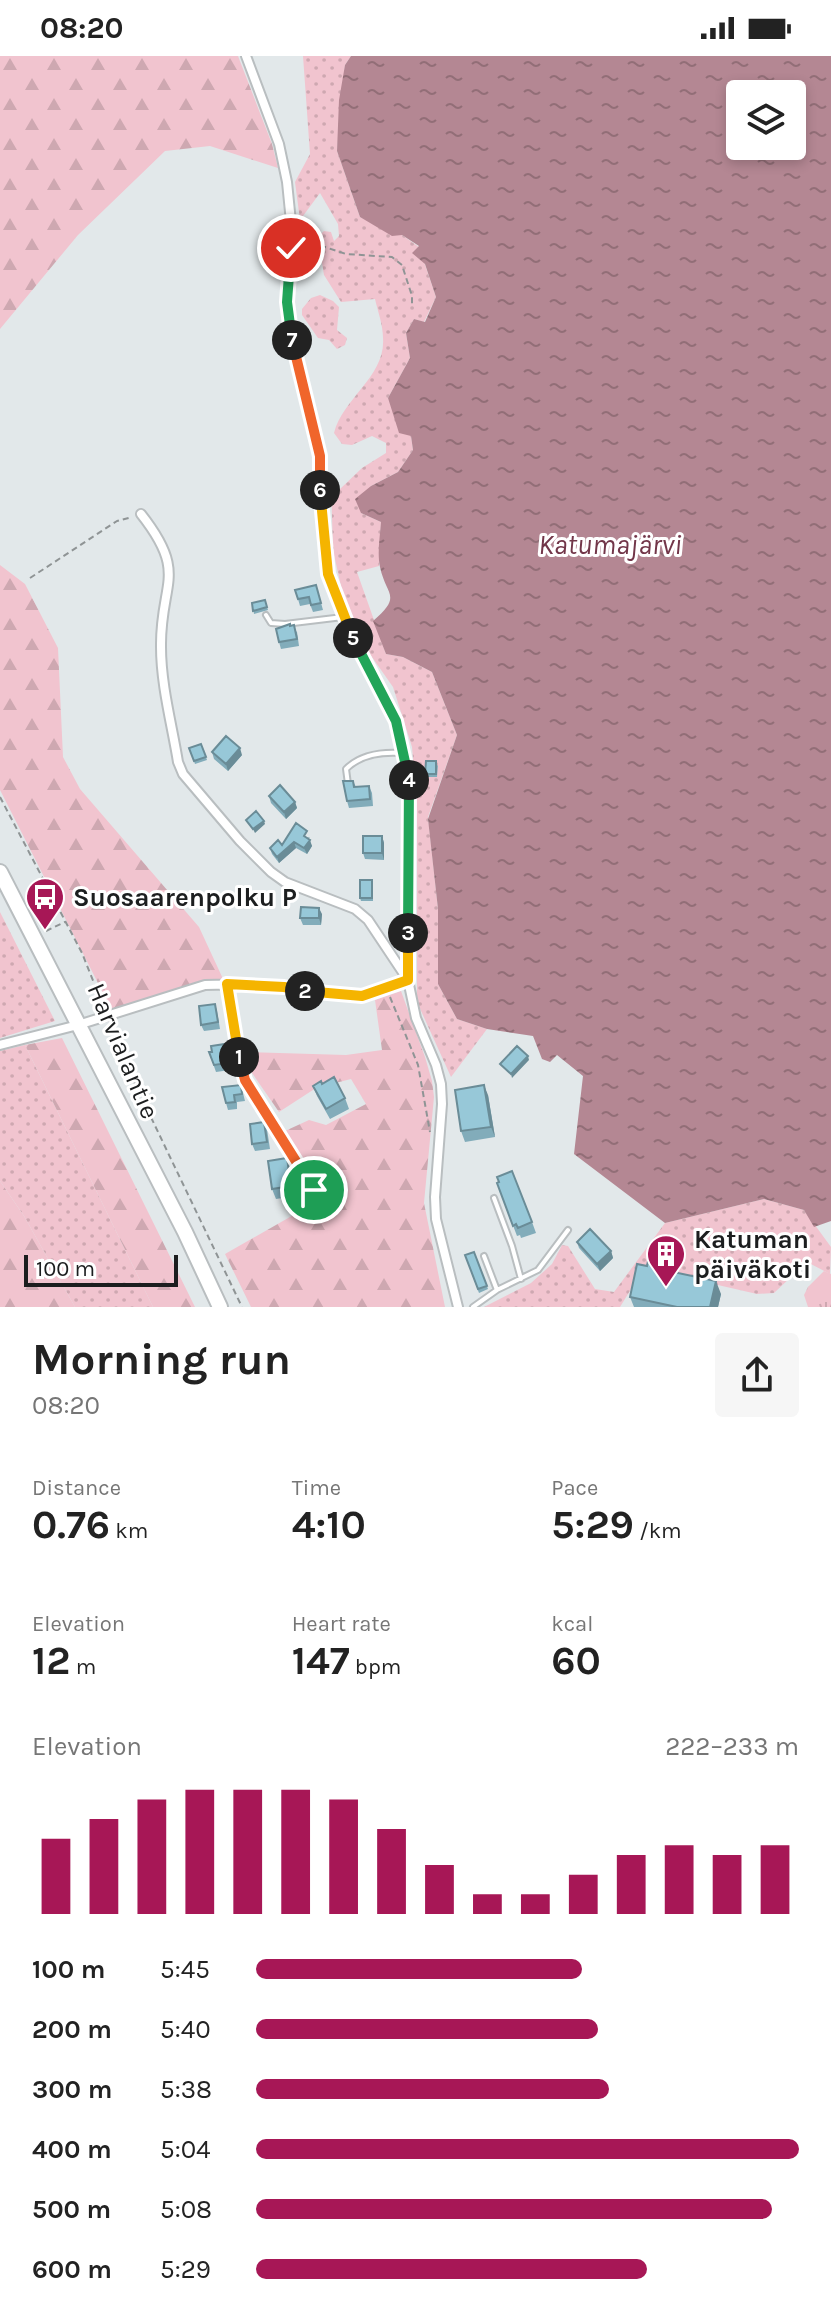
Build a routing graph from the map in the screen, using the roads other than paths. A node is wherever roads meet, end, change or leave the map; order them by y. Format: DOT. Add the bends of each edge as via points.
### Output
graph roads {
  1 [pos="246,56"];
  2 [pos="141,514"];
  3 [pos="266,615"];
  4 [pos="343,617"];
  5 [pos="403,753"];
  6 [pos="348,784"];
  7 [pos="0,872"];
  8 [pos="408,980"];
  9 [pos="227,984"];
  10 [pos="78,1025"];
  11 [pos="0,1045"];
  12 [pos="314,1190"];
  13 [pos="494,1198"];
  14 [pos="568,1230"];
  15 [pos="484,1256"];
  16 [pos="521,1279"];
  17 [pos="497,1290"];
  18 [pos="220,1307"];
  19 [pos="458,1307"];
  20 [pos="473,1307"];
  1 -- 4 [label="street" via="279,144 287,182 287,302 320,456 328,574"];
  2 -- 8 [label="street" via="169,562 160,648 183,774 271,872 355,909 368,920"];
  3 -- 4 [label="lane" via="271,623 285,624"];
  4 -- 5 [label="street" via="396,721"];
  5 -- 6 [label="lane" via="353,762 346,769"];
  5 -- 8 [label="street" via="409,782"];
  7 -- 10 [label="highway, Harvialantie"];
  8 -- 9 [label="street" via="362,996"];
  8 -- 19 [label="street" via="441,1084 436,1219"];
  9 -- 10 [label="street" via="205,985"];
  9 -- 12 [label="street" via="245,1080"];
  10 -- 11 [label="street"];
  10 -- 18 [label="highway, Harvialantie"];
  13 -- 16 [label="lane"];
  14 -- 16 [label="lane" via="538,1270"];
  15 -- 17 [label="lane"];
  16 -- 17 [label="lane"];
  17 -- 20 [label="lane"];
}
